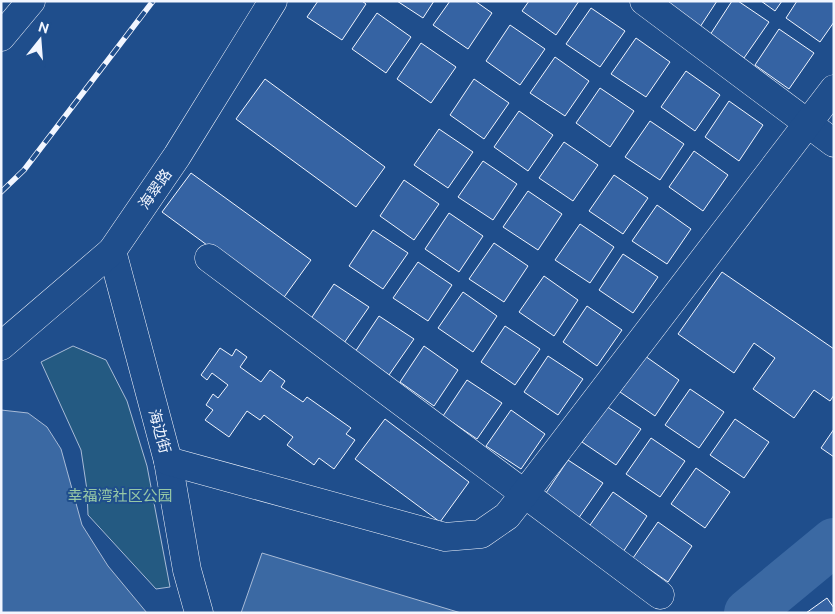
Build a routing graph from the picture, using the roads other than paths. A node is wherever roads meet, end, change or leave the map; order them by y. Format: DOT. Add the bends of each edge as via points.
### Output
graph roads {
  1 [pos="31,1"];
  2 [pos="273,1"];
  3 [pos="644,1"];
  4 [pos="1,37"];
  5 [pos="834,89"];
  6 [pos="808,124"];
  7 [pos="834,143"];
  8 [pos="112,251"];
  9 [pos="209,258"];
  10 [pos="1,346"];
  11 [pos="168,461"];
  12 [pos="525,493"];
  13 [pos="660,595"];
  14 [pos="199,613"];
  1 -- 4 [label="street"];
  2 -- 8 [label="street, 海翠路" via="177,156"];
  3 -- 6 [label="street"];
  5 -- 6 [label="street"];
  6 -- 7 [label="street"];
  6 -- 12 [label="street"];
  8 -- 10 [label="street, 海翠路"];
  8 -- 11 [label="street, 海边街"];
  9 -- 12 [label="street"];
  11 -- 12 [label="street" via="445,537 480,534 507,516"];
  11 -- 14 [label="street, 海边街" via="186,570"];
  12 -- 13 [label="street"];
}
